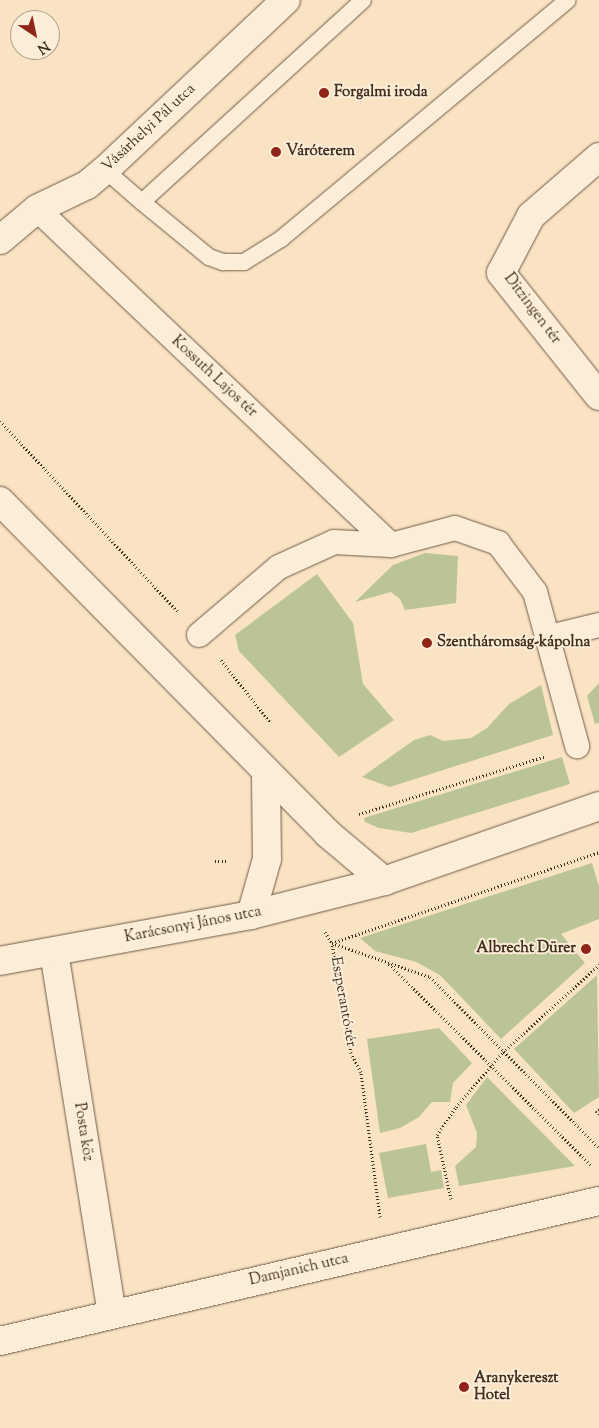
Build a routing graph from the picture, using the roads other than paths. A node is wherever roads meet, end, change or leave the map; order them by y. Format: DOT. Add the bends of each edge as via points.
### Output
graph roads {
  1 [pos="286,0"];
  2 [pos="363,0"];
  3 [pos="568,0"];
  4 [pos="599,156"];
  5 [pos="105,170"];
  6 [pos="142,202"];
  7 [pos="37,209"];
  8 [pos="0,240"];
  9 [pos="599,396"];
  10 [pos="0,502"];
  11 [pos="391,545"];
  12 [pos="599,624"];
  13 [pos="199,635"];
  14 [pos="550,637"];
  15 [pos="577,746"];
  16 [pos="266,771"];
  17 [pos="597,808"];
  18 [pos="384,881"];
  19 [pos="251,915"];
  20 [pos="54,952"];
  21 [pos="0,961"];
  22 [pos="599,1201"];
  23 [pos="112,1313"];
  24 [pos="0,1341"];
  1 -- 5 [label="street, Vásárhelyi Pál utca"];
  2 -- 6 [label="lane"];
  3 -- 6 [label="lane" via="281,239 244,262 223,262 209,257"];
  4 -- 9 [label="street, Ditzingen tér" via="531,216 501,274"];
  5 -- 6 [label="lane"];
  5 -- 7 [label="street, Vásárhelyi Pál utca" via="87,185"];
  7 -- 8 [label="street, Vásárhelyi Pál utca"];
  7 -- 11 [label="street, Kossuth Lajos tér"];
  10 -- 16 [label="street"];
  11 -- 13 [label="street" via="334,542 297,558 279,567"];
  11 -- 14 [label="street" via="455,528 498,543 535,592"];
  12 -- 14 [label="street"];
  14 -- 15 [label="street"];
  16 -- 18 [label="street" via="327,833"];
  16 -- 19 [label="street" via="267,859"];
  17 -- 18 [label="street, Karácsonyi János utca"];
  18 -- 19 [label="street, Karácsonyi János utca"];
  19 -- 20 [label="street, Karácsonyi János utca"];
  20 -- 21 [label="street, Karácsonyi János utca"];
  20 -- 23 [label="street, Posta köz"];
  22 -- 23 [label="street, Damjanich utca"];
  23 -- 24 [label="street, Damjanich utca"];
}
